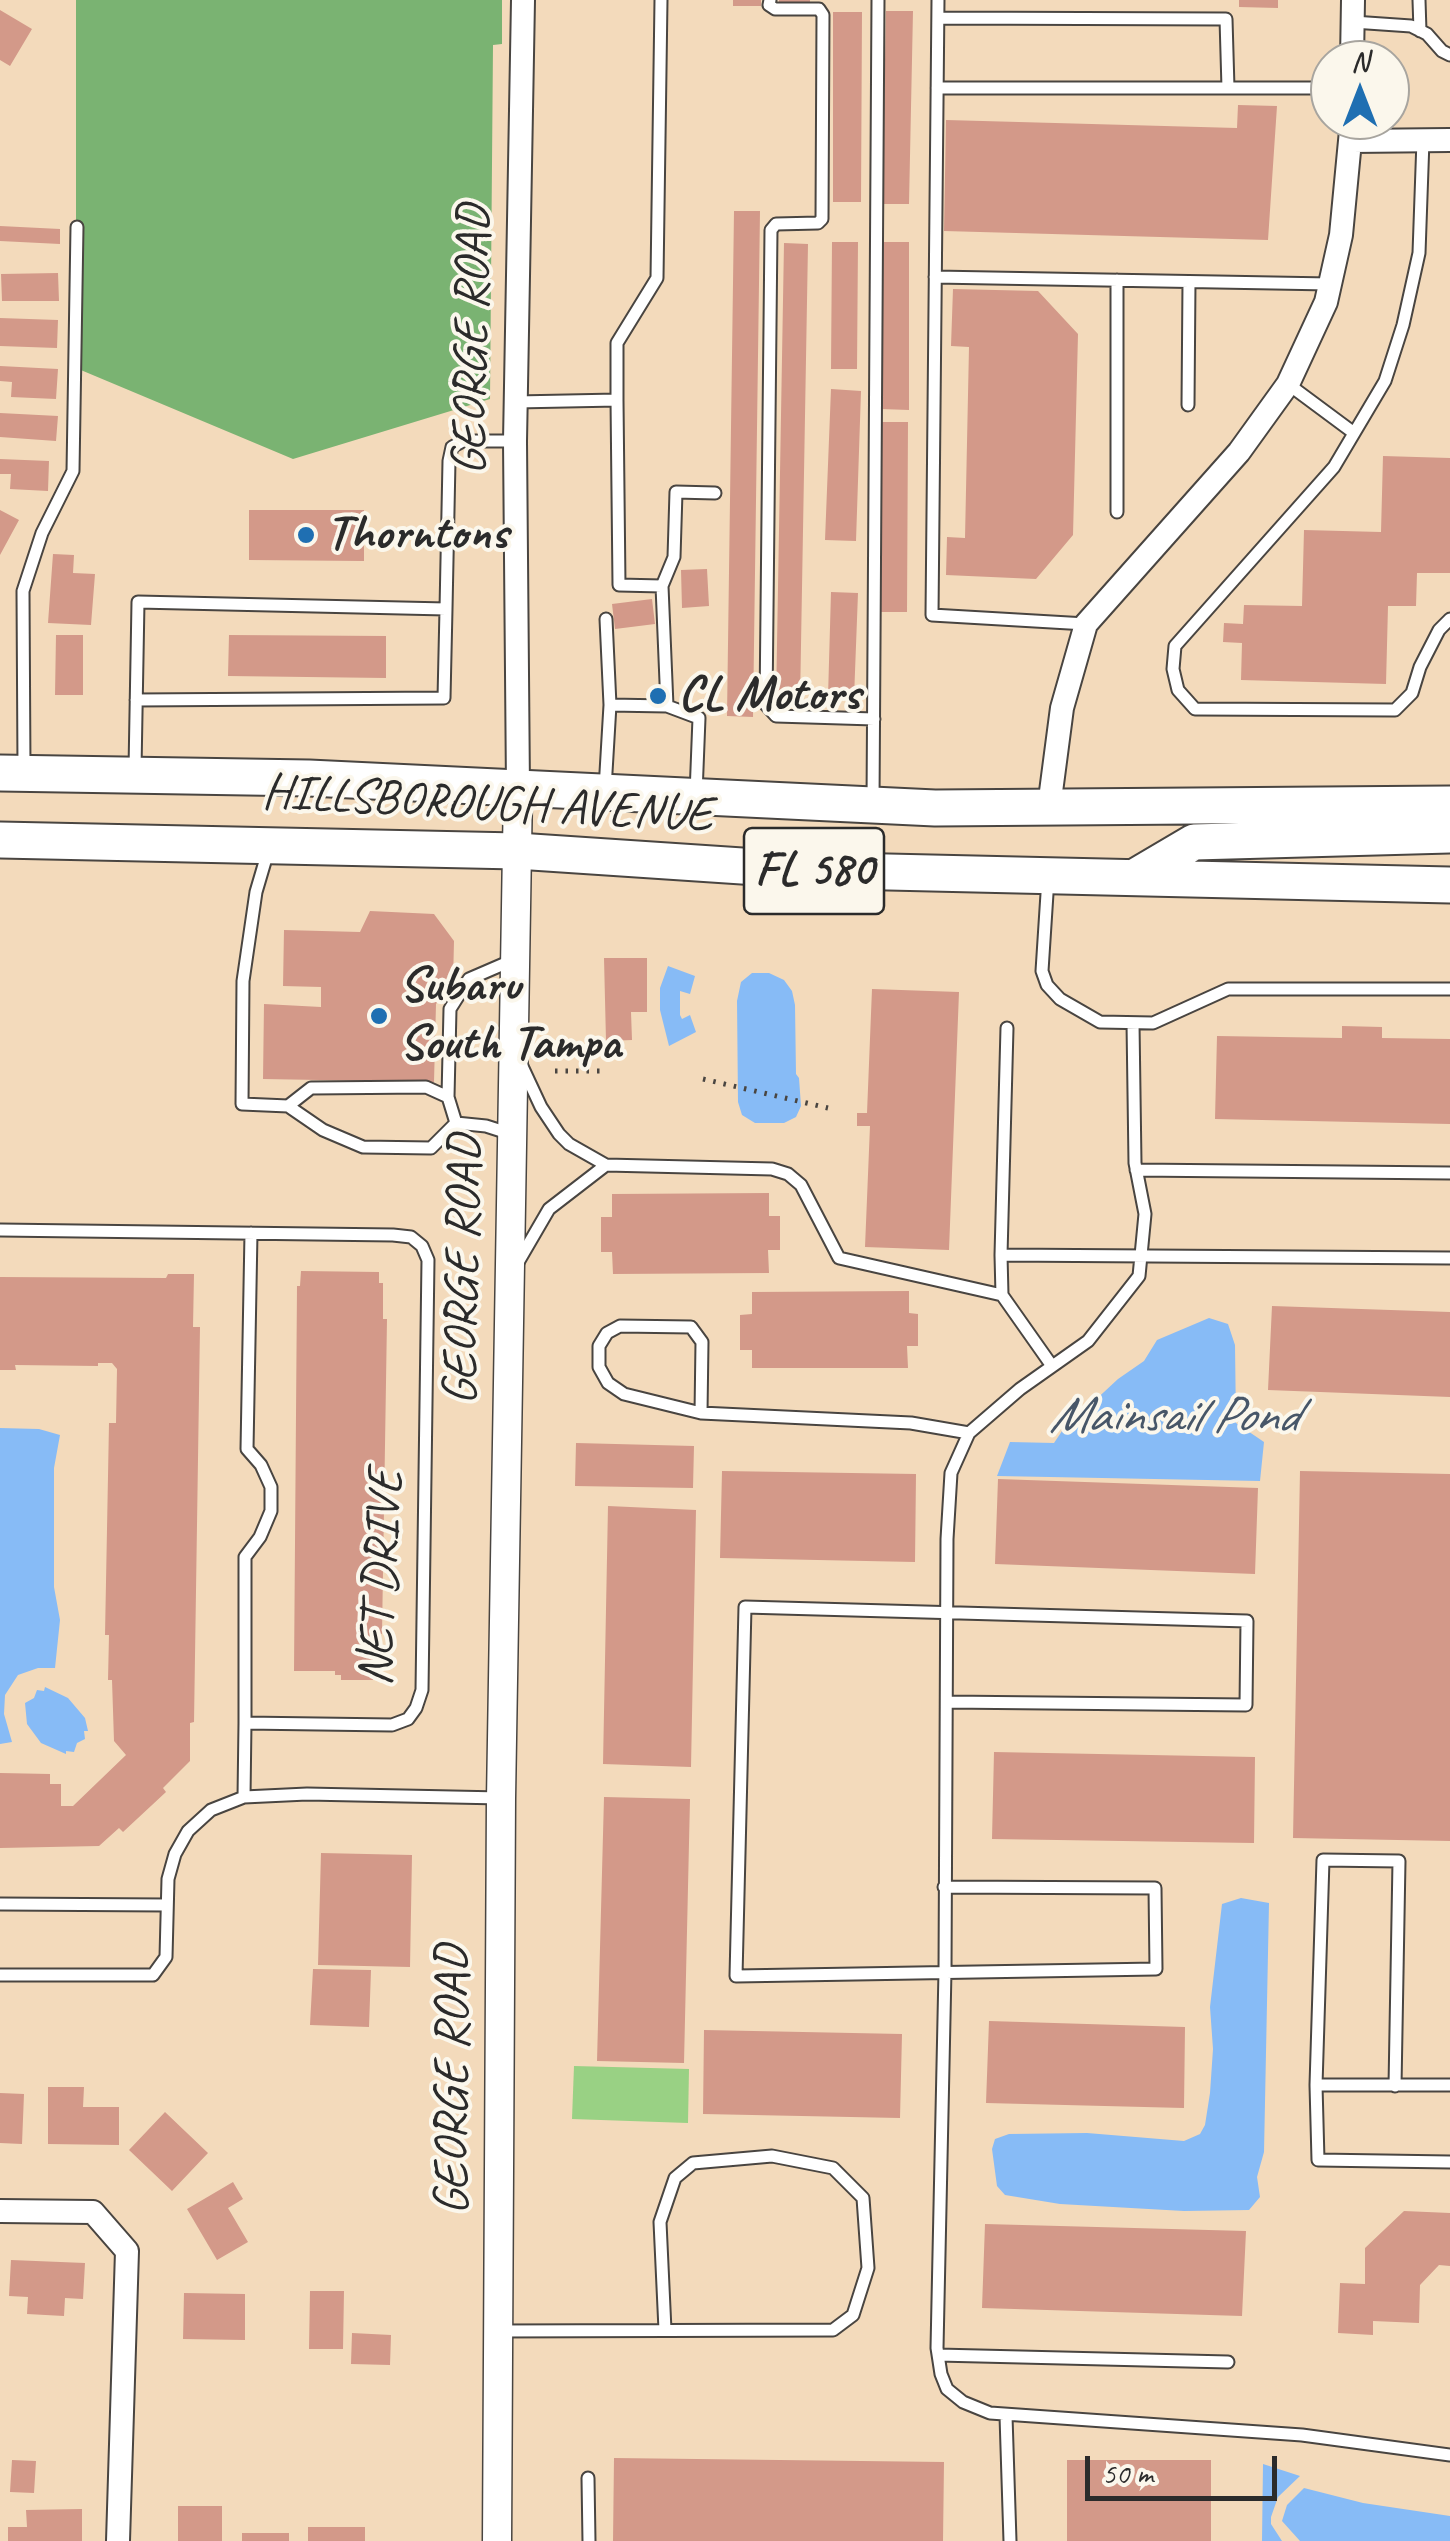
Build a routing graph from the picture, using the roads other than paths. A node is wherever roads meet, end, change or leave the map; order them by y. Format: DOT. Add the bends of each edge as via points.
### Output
graph roads {
  1 [pos="522,0"];
  2 [pos="661,0"];
  3 [pos="770,0"];
  4 [pos="878,0"];
  5 [pos="938,0"];
  6 [pos="1419,0"];
  7 [pos="1353,11"];
  8 [pos="938,18"];
  9 [pos="1420,31"];
  10 [pos="1352,40"];
  11 [pos="1450,55"];
  12 [pos="937,88"];
  13 [pos="1228,88"];
  14 [pos="1310,88"];
  15 [pos="1410,138"];
  16 [pos="1351,140"];
  17 [pos="1423,140"];
  18 [pos="1450,140"];
  19 [pos="77,227"];
  20 [pos="935,277"];
  21 [pos="1117,280"];
  22 [pos="1188,282"];
  23 [pos="1330,284"];
  24 [pos="1288,384"];
  25 [pos="617,400"];
  26 [pos="516,402"];
  27 [pos="1188,405"];
  28 [pos="1354,433"];
  29 [pos="516,442"];
  30 [pos="715,493"];
  31 [pos="1117,512"];
  32 [pos="662,586"];
  33 [pos="446,609"];
  34 [pos="606,619"];
  35 [pos="1450,619"];
  36 [pos="1086,624"];
  37 [pos="136,700"];
  38 [pos="610,705"];
  39 [pos="667,706"];
  40 [pos="874,719"];
  41 [pos="12,773"];
  42 [pos="135,774"];
  43 [pos="518,789"];
  44 [pos="604,794"];
  45 [pos="696,798"];
  46 [pos="1450,804"];
  47 [pos="873,806"];
  48 [pos="1048,807"];
  49 [pos="1450,835"];
  50 [pos="0,840"];
  51 [pos="270,844"];
  52 [pos="516,852"];
  53 [pos="1048,874"];
  54 [pos="1137,876"];
  55 [pos="1450,884"];
  56 [pos="513,960"];
  57 [pos="1450,988"];
  58 [pos="1133,1023"];
  59 [pos="1007,1028"];
  60 [pos="512,1045"];
  61 [pos="448,1097"];
  62 [pos="288,1106"];
  63 [pos="456,1123"];
  64 [pos="511,1134"];
  65 [pos="606,1165"];
  66 [pos="1136,1170"];
  67 [pos="1450,1173"];
  68 [pos="0,1230"];
  69 [pos="251,1233"];
  70 [pos="1001,1254"];
  71 [pos="1141,1254"];
  72 [pos="1450,1258"];
  73 [pos="508,1279"];
  74 [pos="1002,1295"];
  75 [pos="1052,1366"];
  76 [pos="701,1413"];
  77 [pos="970,1433"];
  78 [pos="948,1613"];
  79 [pos="948,1702"];
  80 [pos="245,1723"];
  81 [pos="244,1797"];
  82 [pos="500,1798"];
  83 [pos="944,1887"];
  84 [pos="0,1904"];
  85 [pos="166,1905"];
  86 [pos="945,1971"];
  87 [pos="0,1975"];
  88 [pos="1316,2085"];
  89 [pos="1450,2085"];
  90 [pos="1395,2086"];
  91 [pos="1450,2162"];
  92 [pos="0,2211"];
  93 [pos="665,2330"];
  94 [pos="498,2331"];
  95 [pos="938,2355"];
  96 [pos="1228,2362"];
  97 [pos="1006,2416"];
  98 [pos="1450,2456"];
  99 [pos="588,2478"];
  100 [pos="118,2541"];
  101 [pos="497,2541"];
  102 [pos="589,2541"];
  103 [pos="1010,2541"];
  1 -- 26 [label="street, GEORGE ROAD"];
  2 -- 25 [label="lane" via="657,278 617,343"];
  3 -- 40 [label="lane" via="775,9 819,9 823,15 823,90 822,219 770,230 766,706 776,716"];
  4 -- 40 [label="lane"];
  5 -- 8 [label="lane"];
  6 -- 9 [label="lane"];
  7 -- 9 [label="lane"];
  7 -- 10 [label="street"];
  8 -- 12 [label="lane"];
  8 -- 13 [label="lane" via="1226,19"];
  9 -- 11 [label="lane"];
  12 -- 13 [label="lane"];
  12 -- 20 [label="lane"];
  13 -- 14 [label="lane"];
  15 -- 17 [label="street"];
  16 -- 23 [label="street"];
  17 -- 18 [label="street"];
  17 -- 28 [label="lane" via="1418,254 1403,325 1385,381"];
  19 -- 41 [label="lane" via="73,470 24,590"];
  20 -- 21 [label="lane"];
  20 -- 36 [label="lane" via="932,616"];
  21 -- 22 [label="lane"];
  21 -- 31 [label="lane"];
  22 -- 23 [label="lane"];
  22 -- 27 [label="lane"];
  23 -- 24 [label="street"];
  24 -- 28 [label="lane"];
  24 -- 36 [label="street" via="1239,452"];
  25 -- 26 [label="lane"];
  25 -- 32 [label="lane" via="619,586"];
  26 -- 29 [label="street, GEORGE ROAD"];
  28 -- 35 [label="lane" via="1334,467 1175,646 1178,690 1194,709 1394,710 1412,694 1420,667"];
  29 -- 33 [label="lane" via="463,441 452,447"];
  29 -- 43 [label="street, GEORGE ROAD"];
  30 -- 32 [label="lane" via="676,492 674,557"];
  32 -- 39 [label="lane"];
  33 -- 37 [label="lane" via="444,698"];
  33 -- 37 [label="lane" via="138,602"];
  34 -- 38 [label="lane"];
  36 -- 48 [label="street" via="1062,708"];
  37 -- 42 [label="lane"];
  38 -- 39 [label="lane"];
  38 -- 44 [label="lane"];
  39 -- 45 [label="lane" via="699,718"];
  40 -- 47 [label="lane"];
  41 -- 42 [label="main road, HILLSBOROUGH AVENUE / FL 580"];
  42 -- 43 [label="main road, HILLSBOROUGH AVENUE / FL 580"];
  43 -- 44 [label="main road, HILLSBOROUGH AVENUE / FL 580"];
  43 -- 52 [label="street, GEORGE ROAD"];
  44 -- 45 [label="main road, HILLSBOROUGH AVENUE / FL 580"];
  45 -- 47 [label="main road, HILLSBOROUGH AVENUE / FL 580"];
  46 -- 48 [label="main road, HILLSBOROUGH AVENUE / FL 580"];
  47 -- 48 [label="main road, HILLSBOROUGH AVENUE / FL 580"];
  49 -- 54 [label="main road" via="1194,842"];
  50 -- 51 [label="main road, HILLSBOROUGH AVENUE / FL 580"];
  51 -- 52 [label="main road, HILLSBOROUGH AVENUE / FL 580"];
  51 -- 62 [label="lane" via="243,981 242,1104"];
  52 -- 53 [label="main road, HILLSBOROUGH AVENUE / FL 580" via="802,870"];
  52 -- 56 [label="street, GEORGE ROAD"];
  53 -- 54 [label="main road, HILLSBOROUGH AVENUE / FL 580"];
  53 -- 58 [label="lane" via="1042,972 1048,985 1100,1022"];
  54 -- 55 [label="main road, HILLSBOROUGH AVENUE / FL 580"];
  56 -- 60 [label="street, GEORGE ROAD"];
  56 -- 61 [label="lane" via="469,979 450,1009"];
  57 -- 58 [label="lane" via="1228,988 1153,1023"];
  58 -- 66 [label="lane"];
  59 -- 70 [label="lane"];
  60 -- 64 [label="street, GEORGE ROAD"];
  60 -- 65 [label="lane" via="559,1134"];
  61 -- 62 [label="lane" via="426,1087 311,1088"];
  61 -- 63 [label="lane"];
  62 -- 63 [label="lane" via="362,1148 431,1148"];
  63 -- 64 [label="lane"];
  64 -- 73 [label="street, GEORGE ROAD"];
  65 -- 73 [label="lane" via="549,1209"];
  65 -- 74 [label="lane" via="788,1174 801,1185 840,1258"];
  66 -- 67 [label="lane"];
  66 -- 71 [label="lane" via="1145,1214"];
  68 -- 69 [label="lane, NET DRIVE"];
  69 -- 80 [label="lane" via="247,1449 270,1487 270,1511 246,1557"];
  69 -- 80 [label="lane, NET DRIVE" via="411,1238 428,1260 422,1690 416,1708 392,1724"];
  70 -- 71 [label="lane"];
  70 -- 74 [label="lane"];
  71 -- 72 [label="lane"];
  71 -- 75 [label="lane" via="1139,1276 1088,1341"];
  73 -- 82 [label="street, GEORGE ROAD"];
  74 -- 75 [label="lane"];
  75 -- 77 [label="lane"];
  76 -- 76 [label="lane" via="702,1342 691,1326 620,1326 607,1333 599,1367 608,1383 624,1394"];
  76 -- 77 [label="lane"];
  77 -- 78 [label="lane" via="951,1473"];
  78 -- 79 [label="lane"];
  78 -- 79 [label="lane" via="1247,1621 1246,1705"];
  78 -- 86 [label="lane" via="745,1607 736,1976"];
  79 -- 83 [label="lane"];
  80 -- 81 [label="lane"];
  81 -- 82 [label="lane"];
  81 -- 85 [label="lane" via="211,1810 188,1831 171,1866"];
  82 -- 94 [label="street, GEORGE ROAD"];
  83 -- 86 [label="lane"];
  83 -- 86 [label="lane" via="1155,1888 1156,1969"];
  84 -- 85 [label="lane"];
  85 -- 87 [label="lane" via="166,1957 153,1975"];
  86 -- 95 [label="lane"];
  88 -- 90 [label="lane"];
  88 -- 90 [label="lane" via="1324,1860 1399,1861"];
  88 -- 91 [label="lane" via="1318,2160"];
  89 -- 90 [label="lane"];
  92 -- 100 [label="street" via="93,2212 127,2250"];
  93 -- 93 [label="lane" via="833,2330 853,2315 868,2268 864,2198 833,2168 772,2156 693,2163 675,2178 660,2222"];
  93 -- 94 [label="lane"];
  94 -- 101 [label="street, GEORGE ROAD"];
  95 -- 96 [label="lane"];
  95 -- 97 [label="lane" via="947,2388 976,2408"];
  97 -- 98 [label="lane" via="1302,2435"];
  97 -- 103 [label="lane"];
  99 -- 102 [label="lane"];
}
